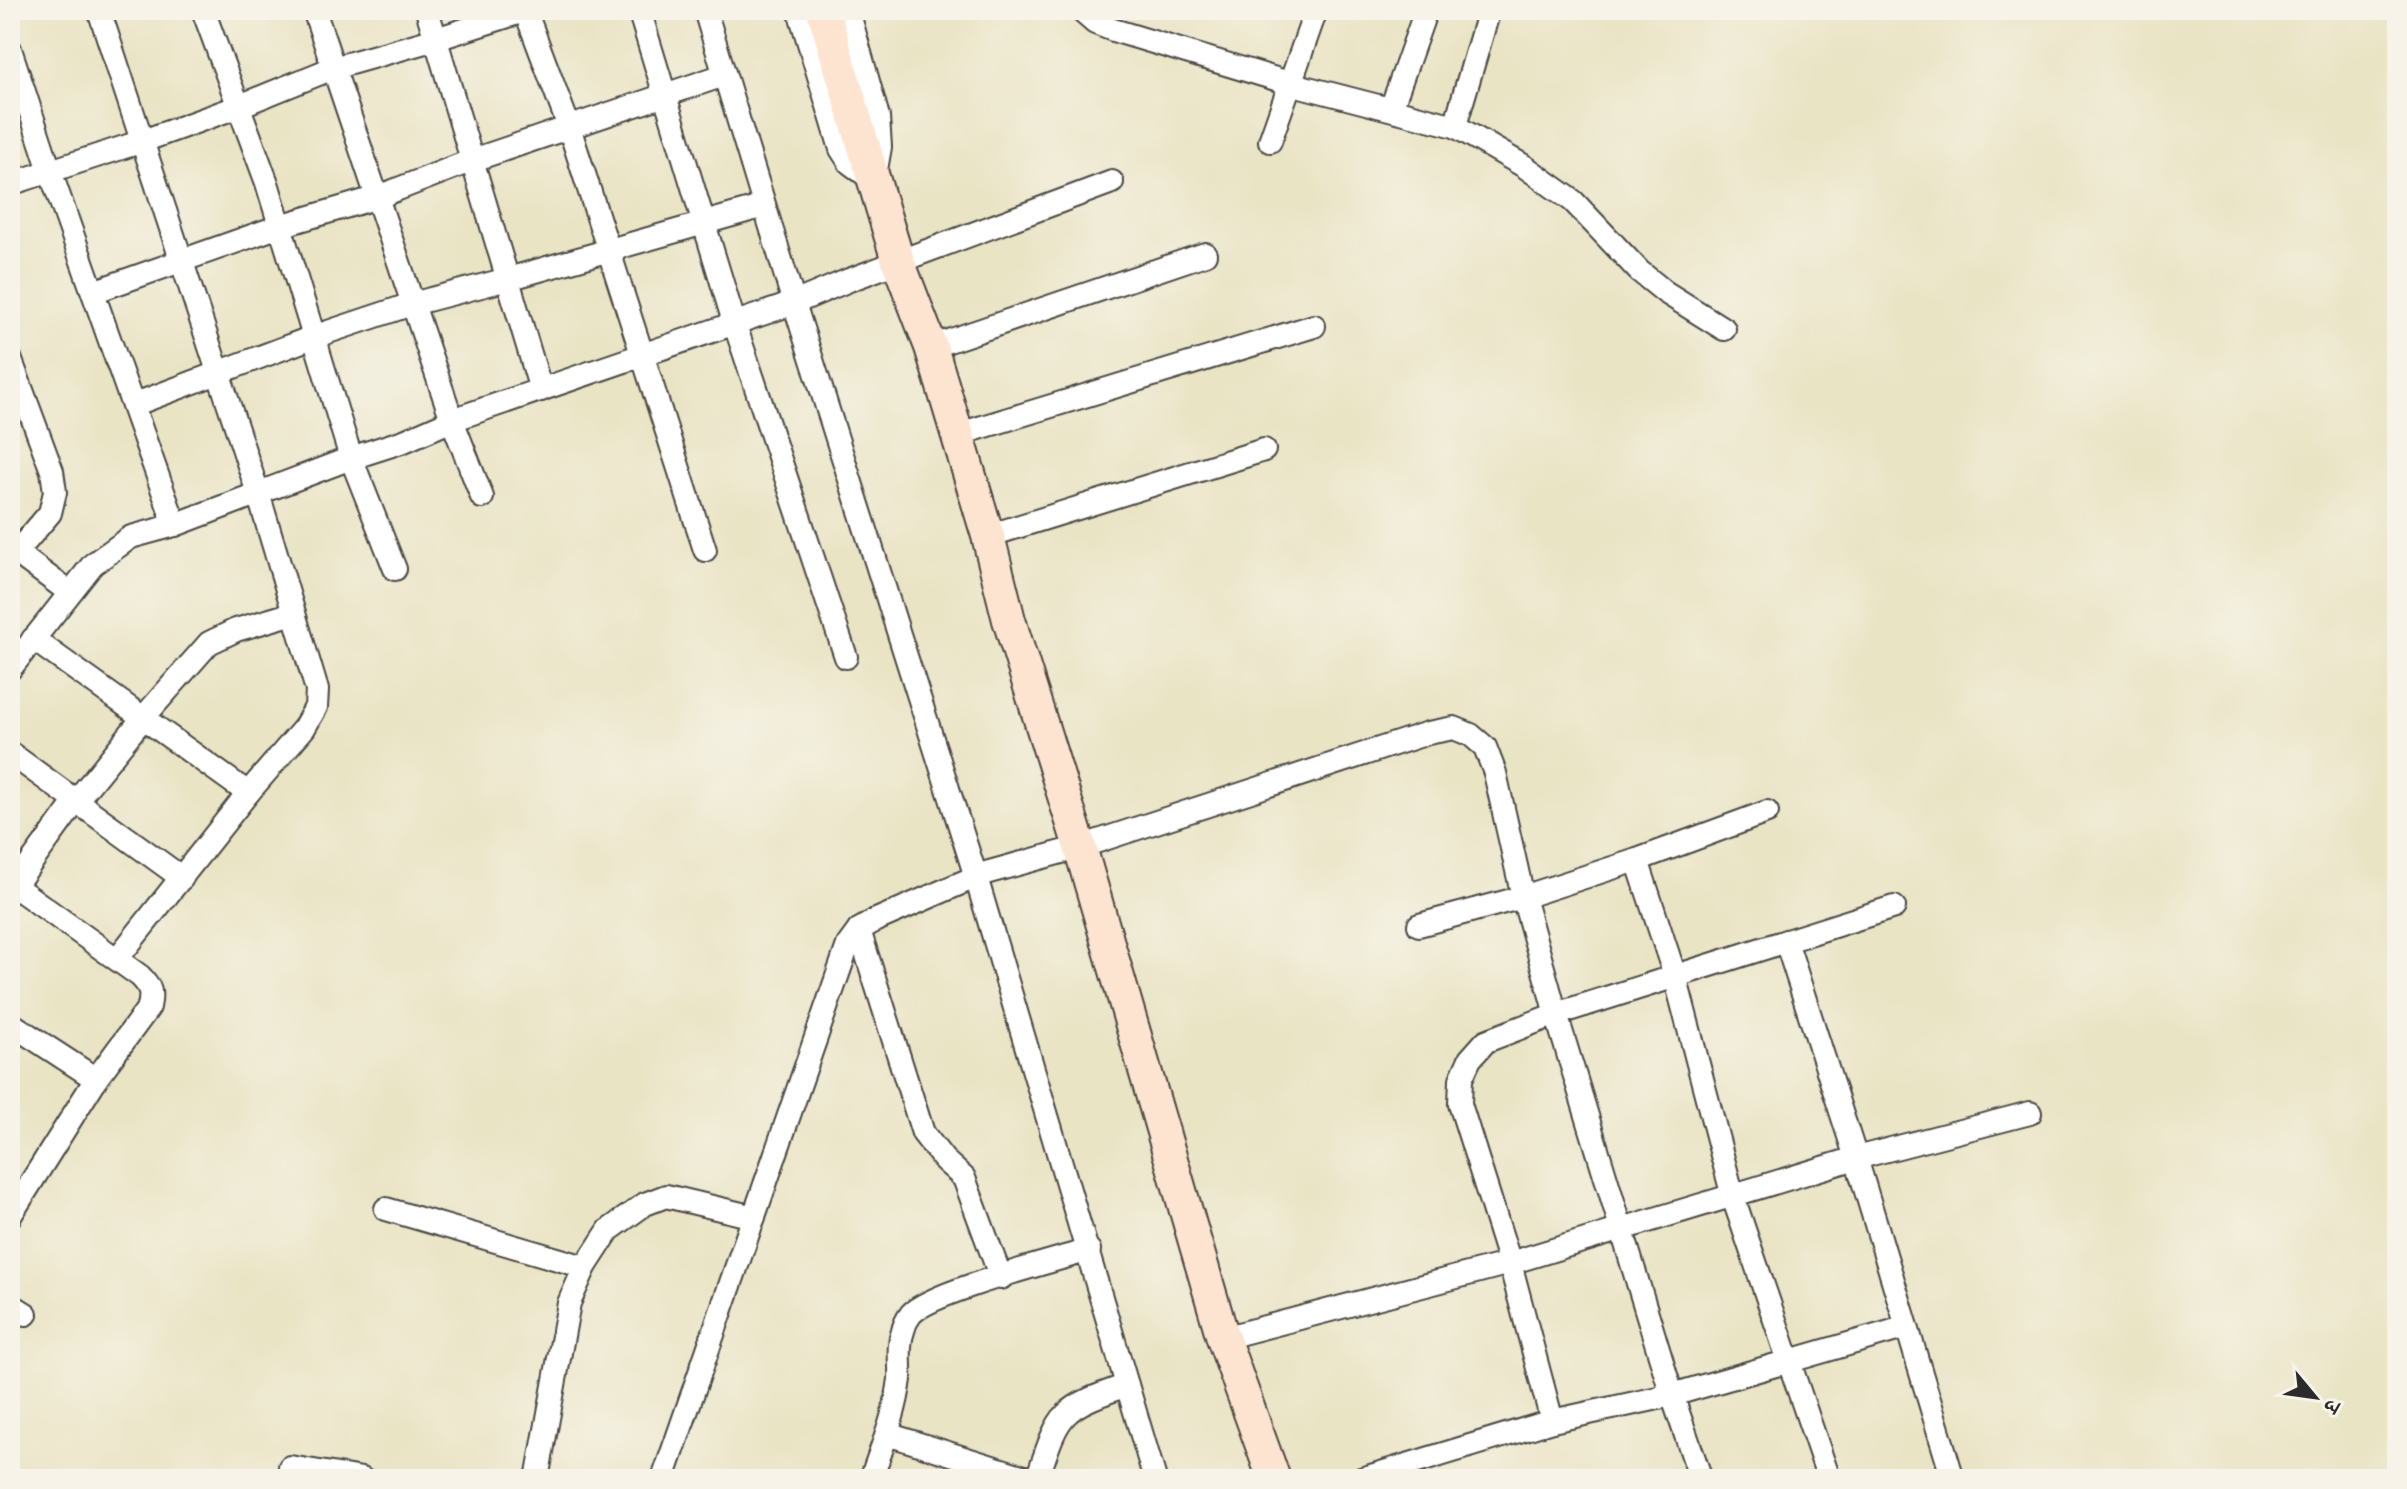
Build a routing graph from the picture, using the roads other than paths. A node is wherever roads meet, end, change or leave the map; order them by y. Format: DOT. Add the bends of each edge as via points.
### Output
graph roads {
  1 [pos="99,10"];
  2 [pos="203,10"];
  3 [pos="314,10"];
  4 [pos="427,10"];
  5 [pos="526,10"];
  6 [pos="639,10"];
  7 [pos="705,10"];
  8 [pos="799,10"];
  9 [pos="823,10"];
  10 [pos="848,10"];
  11 [pos="1080,10"];
  12 [pos="1316,10"];
  13 [pos="1426,10"];
  14 [pos="1489,10"];
  15 [pos="436,39"];
  16 [pos="10,49"];
  17 [pos="333,68"];
  18 [pos="724,75"];
  19 [pos="1289,83"];
  20 [pos="665,95"];
  21 [pos="237,107"];
  22 [pos="1391,109"];
  23 [pos="1455,126"];
  24 [pos="569,127"];
  25 [pos="143,141"];
  26 [pos="1270,141"];
  27 [pos="473,160"];
  28 [pos="50,171"];
  29 [pos="874,181"];
  30 [pos="1112,182"];
  31 [pos="10,184"];
  32 [pos="375,198"];
  33 [pos="764,206"];
  34 [pos="704,223"];
  35 [pos="280,226"];
  36 [pos="608,250"];
  37 [pos="1205,254"];
  38 [pos="182,261"];
  39 [pos="898,261"];
  40 [pos="508,279"];
  41 [pos="93,292"];
  42 [pos="799,300"];
  43 [pos="412,304"];
  44 [pos="734,322"];
  45 [pos="1314,326"];
  46 [pos="1724,329"];
  47 [pos="313,337"];
  48 [pos="931,347"];
  49 [pos="642,354"];
  50 [pos="10,358"];
  51 [pos="219,374"];
  52 [pos="541,390"];
  53 [pos="133,405"];
  54 [pos="452,420"];
  55 [pos="956,435"];
  56 [pos="1264,450"];
  57 [pos="351,458"];
  58 [pos="258,493"];
  59 [pos="482,497"];
  60 [pos="175,525"];
  61 [pos="988,536"];
  62 [pos="705,550"];
  63 [pos="13,551"];
  64 [pos="395,569"];
  65 [pos="69,592"];
  66 [pos="294,613"];
  67 [pos="33,639"];
  68 [pos="846,657"];
  69 [pos="10,669"];
  70 [pos="143,718"];
  71 [pos="10,753"];
  72 [pos="248,793"];
  73 [pos="76,801"];
  74 [pos="1767,812"];
  75 [pos="1080,847"];
  76 [pos="1637,860"];
  77 [pos="979,876"];
  78 [pos="182,878"];
  79 [pos="11,887"];
  80 [pos="1523,897"];
  81 [pos="1894,907"];
  82 [pos="1419,925"];
  83 [pos="859,930"];
  84 [pos="1786,941"];
  85 [pos="117,959"];
  86 [pos="1675,976"];
  87 [pos="1556,1014"];
  88 [pos="10,1023"];
  89 [pos="96,1079"];
  90 [pos="2030,1113"];
  91 [pos="1856,1158"];
  92 [pos="1733,1197"];
  93 [pos="386,1209"];
  94 [pos="10,1216"];
  95 [pos="754,1217"];
  96 [pos="1622,1230"];
  97 [pos="1089,1250"];
  98 [pos="1510,1263"];
  99 [pos="585,1267"];
  100 [pos="1001,1278"];
  101 [pos="1907,1327"];
  102 [pos="1223,1338"];
  103 [pos="1790,1359"];
  104 [pos="1127,1385"];
  105 [pos="1672,1395"];
  106 [pos="1552,1421"];
  107 [pos="887,1434"];
  108 [pos="290,1467"];
  109 [pos="362,1479"];
  110 [pos="537,1479"];
  111 [pos="663,1479"];
  112 [pos="871,1479"];
  113 [pos="1034,1479"];
  114 [pos="1155,1479"];
  115 [pos="1274,1479"];
  116 [pos="1361,1479"];
  117 [pos="1701,1479"];
  118 [pos="1829,1479"];
  119 [pos="1953,1479"];
  1 -- 25 [label="street"];
  2 -- 21 [label="street"];
  3 -- 17 [label="street"];
  4 -- 15 [label="street"];
  5 -- 15 [label="street"];
  5 -- 24 [label="street"];
  6 -- 20 [label="street"];
  7 -- 18 [label="street"];
  8 -- 29 [label="street" via="841,149"];
  9 -- 29 [label="street"];
  10 -- 29 [label="street" via="878,117"];
  11 -- 19 [label="street" via="1113,30"];
  12 -- 19 [label="street"];
  13 -- 22 [label="street"];
  14 -- 23 [label="street"];
  15 -- 17 [label="street"];
  15 -- 27 [label="street"];
  16 -- 28 [label="street"];
  17 -- 21 [label="street"];
  17 -- 32 [label="street"];
  18 -- 20 [label="street"];
  18 -- 33 [label="street"];
  19 -- 22 [label="street"];
  19 -- 26 [label="street"];
  20 -- 24 [label="street"];
  20 -- 34 [label="street"];
  21 -- 25 [label="street"];
  21 -- 35 [label="street"];
  22 -- 23 [label="street"];
  23 -- 46 [label="street" via="1573,201 1639,271"];
  24 -- 27 [label="street"];
  24 -- 36 [label="street"];
  25 -- 28 [label="street"];
  25 -- 38 [label="street"];
  27 -- 32 [label="street"];
  27 -- 40 [label="street"];
  28 -- 31 [label="street"];
  28 -- 41 [label="street"];
  29 -- 39 [label="street"];
  30 -- 39 [label="street"];
  32 -- 35 [label="street"];
  32 -- 43 [label="street"];
  33 -- 34 [label="street"];
  33 -- 42 [label="street"];
  34 -- 36 [label="street"];
  34 -- 44 [label="street"];
  35 -- 38 [label="street"];
  35 -- 47 [label="street"];
  36 -- 40 [label="street"];
  36 -- 49 [label="street"];
  37 -- 48 [label="street"];
  38 -- 41 [label="street"];
  38 -- 51 [label="street"];
  39 -- 42 [label="street"];
  39 -- 48 [label="street"];
  40 -- 43 [label="street"];
  40 -- 52 [label="street"];
  41 -- 53 [label="street"];
  42 -- 44 [label="street"];
  42 -- 77 [label="street"];
  43 -- 47 [label="street"];
  43 -- 54 [label="street"];
  44 -- 49 [label="street"];
  44 -- 68 [label="street"];
  45 -- 55 [label="street"];
  47 -- 51 [label="street"];
  47 -- 57 [label="street"];
  48 -- 55 [label="street"];
  49 -- 52 [label="street"];
  49 -- 62 [label="street"];
  50 -- 63 [label="street" via="55,492 50,513"];
  51 -- 53 [label="street"];
  51 -- 58 [label="street"];
  52 -- 54 [label="street"];
  53 -- 60 [label="street"];
  54 -- 57 [label="street"];
  54 -- 59 [label="street"];
  55 -- 61 [label="street"];
  56 -- 61 [label="street"];
  57 -- 58 [label="street"];
  57 -- 64 [label="street"];
  58 -- 60 [label="street"];
  58 -- 66 [label="street"];
  60 -- 65 [label="street" via="131,537 111,549"];
  61 -- 75 [label="street"];
  63 -- 65 [label="street"];
  65 -- 67 [label="street"];
  66 -- 70 [label="street" via="209,643"];
  66 -- 72 [label="street" via="317,690 316,707"];
  67 -- 69 [label="street"];
  67 -- 70 [label="street"];
  70 -- 72 [label="street"];
  70 -- 73 [label="street"];
  71 -- 73 [label="street"];
  72 -- 78 [label="street"];
  73 -- 78 [label="street"];
  73 -- 79 [label="street"];
  74 -- 76 [label="street"];
  75 -- 77 [label="street"];
  75 -- 80 [label="street" via="1454,728 1485,747"];
  75 -- 102 [label="street"];
  76 -- 80 [label="street"];
  76 -- 86 [label="street"];
  77 -- 83 [label="street"];
  77 -- 97 [label="street"];
  78 -- 85 [label="street"];
  79 -- 85 [label="street"];
  80 -- 82 [label="street"];
  80 -- 87 [label="street"];
  81 -- 84 [label="street"];
  83 -- 95 [label="street" via="848,945"];
  83 -- 100 [label="street" via="923,1133 964,1178"];
  84 -- 86 [label="street"];
  84 -- 91 [label="street"];
  85 -- 89 [label="street" via="149,984 152,994 149,1007"];
  86 -- 87 [label="street"];
  86 -- 92 [label="street"];
  87 -- 96 [label="street"];
  87 -- 98 [label="street" via="1486,1041 1461,1079 1460,1104"];
  88 -- 89 [label="street"];
  89 -- 94 [label="street"];
  90 -- 91 [label="street"];
  91 -- 92 [label="street"];
  91 -- 101 [label="street"];
  92 -- 96 [label="street"];
  92 -- 103 [label="street"];
  93 -- 99 [label="street"];
  95 -- 99 [label="street" via="666,1196 609,1230"];
  95 -- 111 [label="street"];
  96 -- 98 [label="street"];
  96 -- 105 [label="street"];
  97 -- 100 [label="street"];
  97 -- 104 [label="street"];
  98 -- 102 [label="street"];
  98 -- 106 [label="street"];
  99 -- 110 [label="street" via="569,1303"];
  100 -- 107 [label="street" via="931,1301 911,1314 902,1331 900,1378"];
  101 -- 103 [label="street"];
  101 -- 119 [label="street"];
  102 -- 115 [label="street"];
  103 -- 105 [label="street"];
  103 -- 118 [label="street"];
  104 -- 113 [label="street" via="1081,1401 1064,1415"];
  104 -- 114 [label="street"];
  105 -- 106 [label="street"];
  105 -- 117 [label="street"];
  106 -- 116 [label="street"];
  107 -- 112 [label="street"];
  107 -- 113 [label="street"];
  108 -- 109 [label="street"];
}
